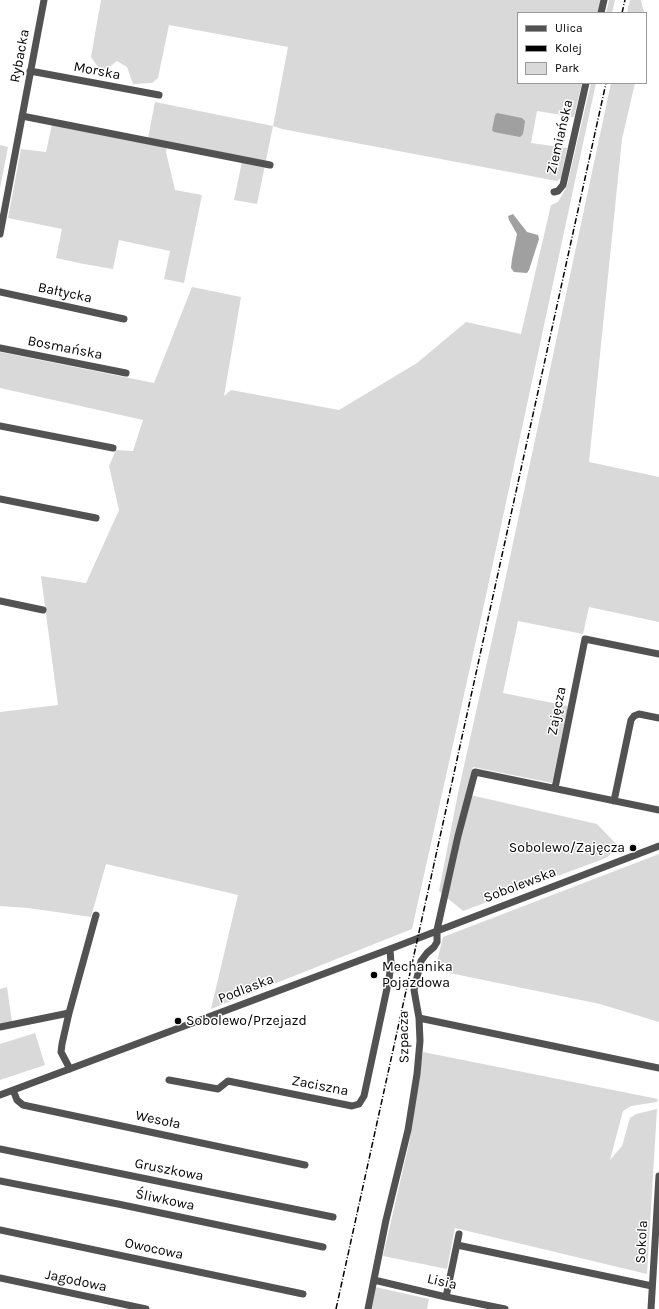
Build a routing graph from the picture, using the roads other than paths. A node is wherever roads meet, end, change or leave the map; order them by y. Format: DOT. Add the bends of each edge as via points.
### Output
graph roads {
  1 [pos="44,0"];
  2 [pos="604,0"];
  3 [pos="601,12"];
  4 [pos="30,71"];
  5 [pos="586,84"];
  6 [pos="159,95"];
  7 [pos="22,116"];
  8 [pos="270,165"];
  9 [pos="554,192"];
  10 [pos="0,234"];
  11 [pos="0,292"];
  12 [pos="124,319"];
  13 [pos="0,348"];
  14 [pos="126,373"];
  15 [pos="0,426"];
  16 [pos="113,448"];
  17 [pos="0,498"];
  18 [pos="96,518"];
  19 [pos="0,601"];
  20 [pos="44,610"];
  21 [pos="659,654"];
  22 [pos="659,718"];
  23 [pos="555,788"];
  24 [pos="614,801"];
  25 [pos="659,810"];
  26 [pos="659,846"];
  27 [pos="96,915"];
  28 [pos="437,930"];
  29 [pos="390,949"];
  30 [pos="69,1013"];
  31 [pos="419,1018"];
  32 [pos="0,1027"];
  33 [pos="659,1068"];
  34 [pos="70,1070"];
  35 [pos="169,1080"];
  36 [pos="13,1090"];
  37 [pos="0,1095"];
  38 [pos="0,1149"];
  39 [pos="305,1165"];
  40 [pos="659,1176"];
  41 [pos="0,1181"];
  42 [pos="333,1217"];
  43 [pos="0,1230"];
  44 [pos="459,1234"];
  45 [pos="457,1245"];
  46 [pos="324,1247"];
  47 [pos="0,1278"];
  48 [pos="374,1280"];
  49 [pos="652,1286"];
  50 [pos="303,1294"];
  51 [pos="446,1297"];
  52 [pos="146,1309"];
  53 [pos="368,1309"];
  54 [pos="505,1309"];
  55 [pos="651,1309"];
  1 -- 4 [label="street, Rybacka"];
  2 -- 3 [label="street"];
  4 -- 6 [label="street, Morska"];
  4 -- 7 [label="street, Rybacka"];
  5 -- 9 [label="street, Ziemiańska" via="563,186"];
  7 -- 8 [label="street"];
  7 -- 10 [label="street, Rybacka"];
  11 -- 12 [label="street, Bałtycka"];
  13 -- 14 [label="street, Bosmańska"];
  15 -- 16 [label="street"];
  17 -- 18 [label="street"];
  19 -- 20 [label="street"];
  21 -- 23 [label="street, Zajęcza" via="585,639"];
  22 -- 24 [label="street" via="639,714 631,720"];
  23 -- 24 [label="street"];
  23 -- 28 [label="street, Szpacza" via="475,772"];
  24 -- 25 [label="street"];
  26 -- 28 [label="street, Sobolewska"];
  27 -- 30 [label="street"];
  28 -- 29 [label="street, Sobolewska"];
  28 -- 31 [label="street, Szpacza" via="437,942 421,961 414,990"];
  29 -- 34 [label="street, Podlaska"];
  29 -- 35 [label="street, Zaciszna" via="389,979 364,1096 359,1104 352,1106 228,1081 218,1089"];
  30 -- 32 [label="street"];
  30 -- 34 [label="street" via="61,1052"];
  31 -- 33 [label="street"];
  31 -- 48 [label="street, Szpacza" via="417,1074 408,1130"];
  34 -- 36 [label="street, Podlaska"];
  36 -- 37 [label="street, Podlaska"];
  36 -- 39 [label="street, Wesoła" via="17,1100 23,1105"];
  38 -- 42 [label="street, Gruszkowa"];
  40 -- 49 [label="street, Sokola"];
  41 -- 46 [label="street, Śliwkowa"];
  43 -- 50 [label="street, Owocowa"];
  44 -- 45 [label="street"];
  45 -- 49 [label="street"];
  45 -- 51 [label="street"];
  47 -- 52 [label="street, Jagodowa"];
  48 -- 51 [label="street, Lisia"];
  48 -- 53 [label="street, Szpacza"];
  49 -- 55 [label="street, Sokola"];
  51 -- 54 [label="street, Lisia"];
}
